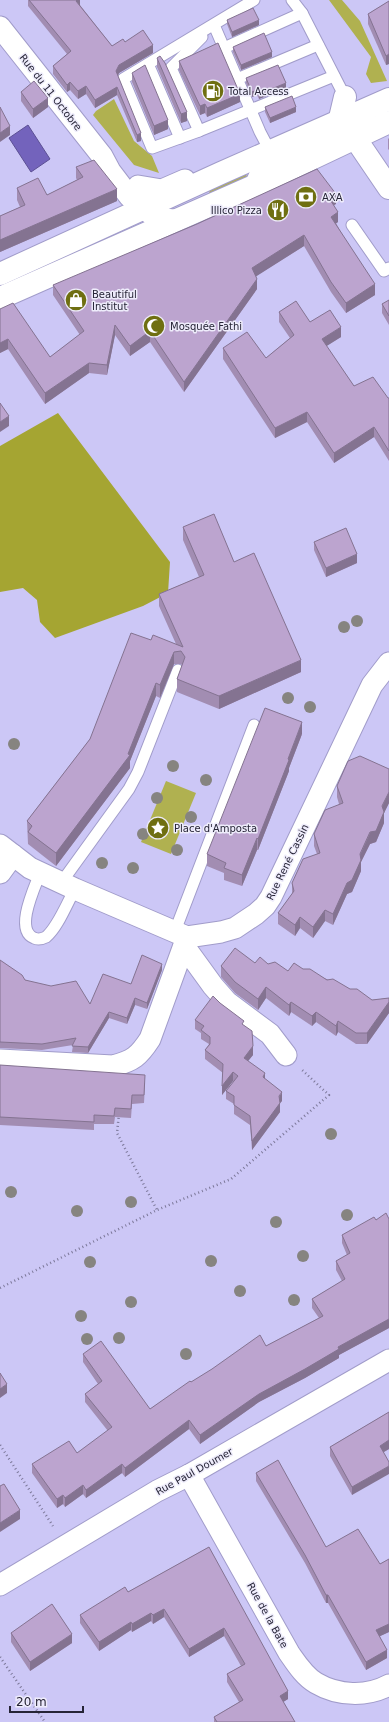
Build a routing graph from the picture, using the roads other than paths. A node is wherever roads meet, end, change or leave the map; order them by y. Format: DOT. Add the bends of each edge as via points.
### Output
graph roads {
  1 [pos="254,0"];
  2 [pos="292,0"];
  3 [pos="302,13"];
  4 [pos="214,25"];
  5 [pos="0,27"];
  6 [pos="318,45"];
  7 [pos="224,48"];
  8 [pos="148,64"];
  9 [pos="334,76"];
  10 [pos="237,79"];
  11 [pos="385,103"];
  12 [pos="251,110"];
  13 [pos="346,111"];
  14 [pos="199,131"];
  15 [pos="365,134"];
  16 [pos="180,138"];
  17 [pos="283,159"];
  18 [pos="221,173"];
  19 [pos="389,188"];
  20 [pos="132,199"];
  21 [pos="165,219"];
  22 [pos="352,225"];
  23 [pos="389,268"];
  24 [pos="0,274"];
  25 [pos="0,298"];
  26 [pos="389,663"];
  27 [pos="178,670"];
  28 [pos="254,725"];
  29 [pos="7,850"];
  30 [pos="0,873"];
  31 [pos="40,873"];
  32 [pos="68,886"];
  33 [pos="182,938"];
  34 [pos="286,1055"];
  35 [pos="0,1060"];
  36 [pos="389,1360"];
  37 [pos="189,1475"];
  38 [pos="0,1585"];
  39 [pos="389,1684"];
  1 -- 4 [label="lane"];
  2 -- 3 [label="lane"];
  3 -- 6 [label="lane"];
  3 -- 7 [label="lane"];
  4 -- 7 [label="lane"];
  4 -- 8 [label="lane"];
  4 -- 14 [label="lane" via="171,68"];
  5 -- 20 [label="street, Rue du 11 Octobre" via="102,156 110,171"];
  6 -- 9 [label="lane"];
  6 -- 10 [label="lane"];
  7 -- 10 [label="lane"];
  8 -- 16 [label="lane"];
  8 -- 16 [label="lane" via="123,79 152,148"];
  9 -- 12 [label="lane"];
  9 -- 13 [label="lane"];
  10 -- 12 [label="lane"];
  11 -- 13 [label="main road"];
  11 -- 15 [label="main road" via="366,119"];
  12 -- 14 [label="lane"];
  12 -- 17 [label="lane"];
  13 -- 15 [label="main road"];
  13 -- 17 [label="main road"];
  14 -- 16 [label="lane"];
  15 -- 17 [label="main road"];
  15 -- 19 [label="main road" via="369,158"];
  17 -- 18 [label="main road"];
  17 -- 21 [label="main road" via="256,185"];
  18 -- 20 [label="main road"];
  18 -- 20 [label="street" via="206,171 162,190"];
  20 -- 21 [label="street, Rue du 11 Octobre"];
  20 -- 24 [label="main road" via="107,225"];
  21 -- 25 [label="main road"];
  22 -- 23 [label="lane" via="384,271"];
  26 -- 33 [label="street, Rue René Cassin" via="372,685 265,906 235,928"];
  27 -- 32 [label="lane" via="138,772"];
  28 -- 33 [label="lane"];
  29 -- 30 [label="street"];
  29 -- 31 [label="street"];
  31 -- 32 [label="street"];
  31 -- 32 [label="lane" via="26,913 25,925 32,938 44,938 51,932"];
  32 -- 33 [label="street"];
  33 -- 34 [label="street" via="213,986 227,1002 270,1034"];
  33 -- 35 [label="street" via="150,1039 131,1061 113,1066"];
  36 -- 37 [label="street, Rue Paul Doumer"];
  37 -- 38 [label="street, Rue Paul Doumer" via="157,1491"];
  37 -- 39 [label="street, Rue de la Bate" via="300,1669 315,1682 331,1690 355,1694 379,1690"];
}
